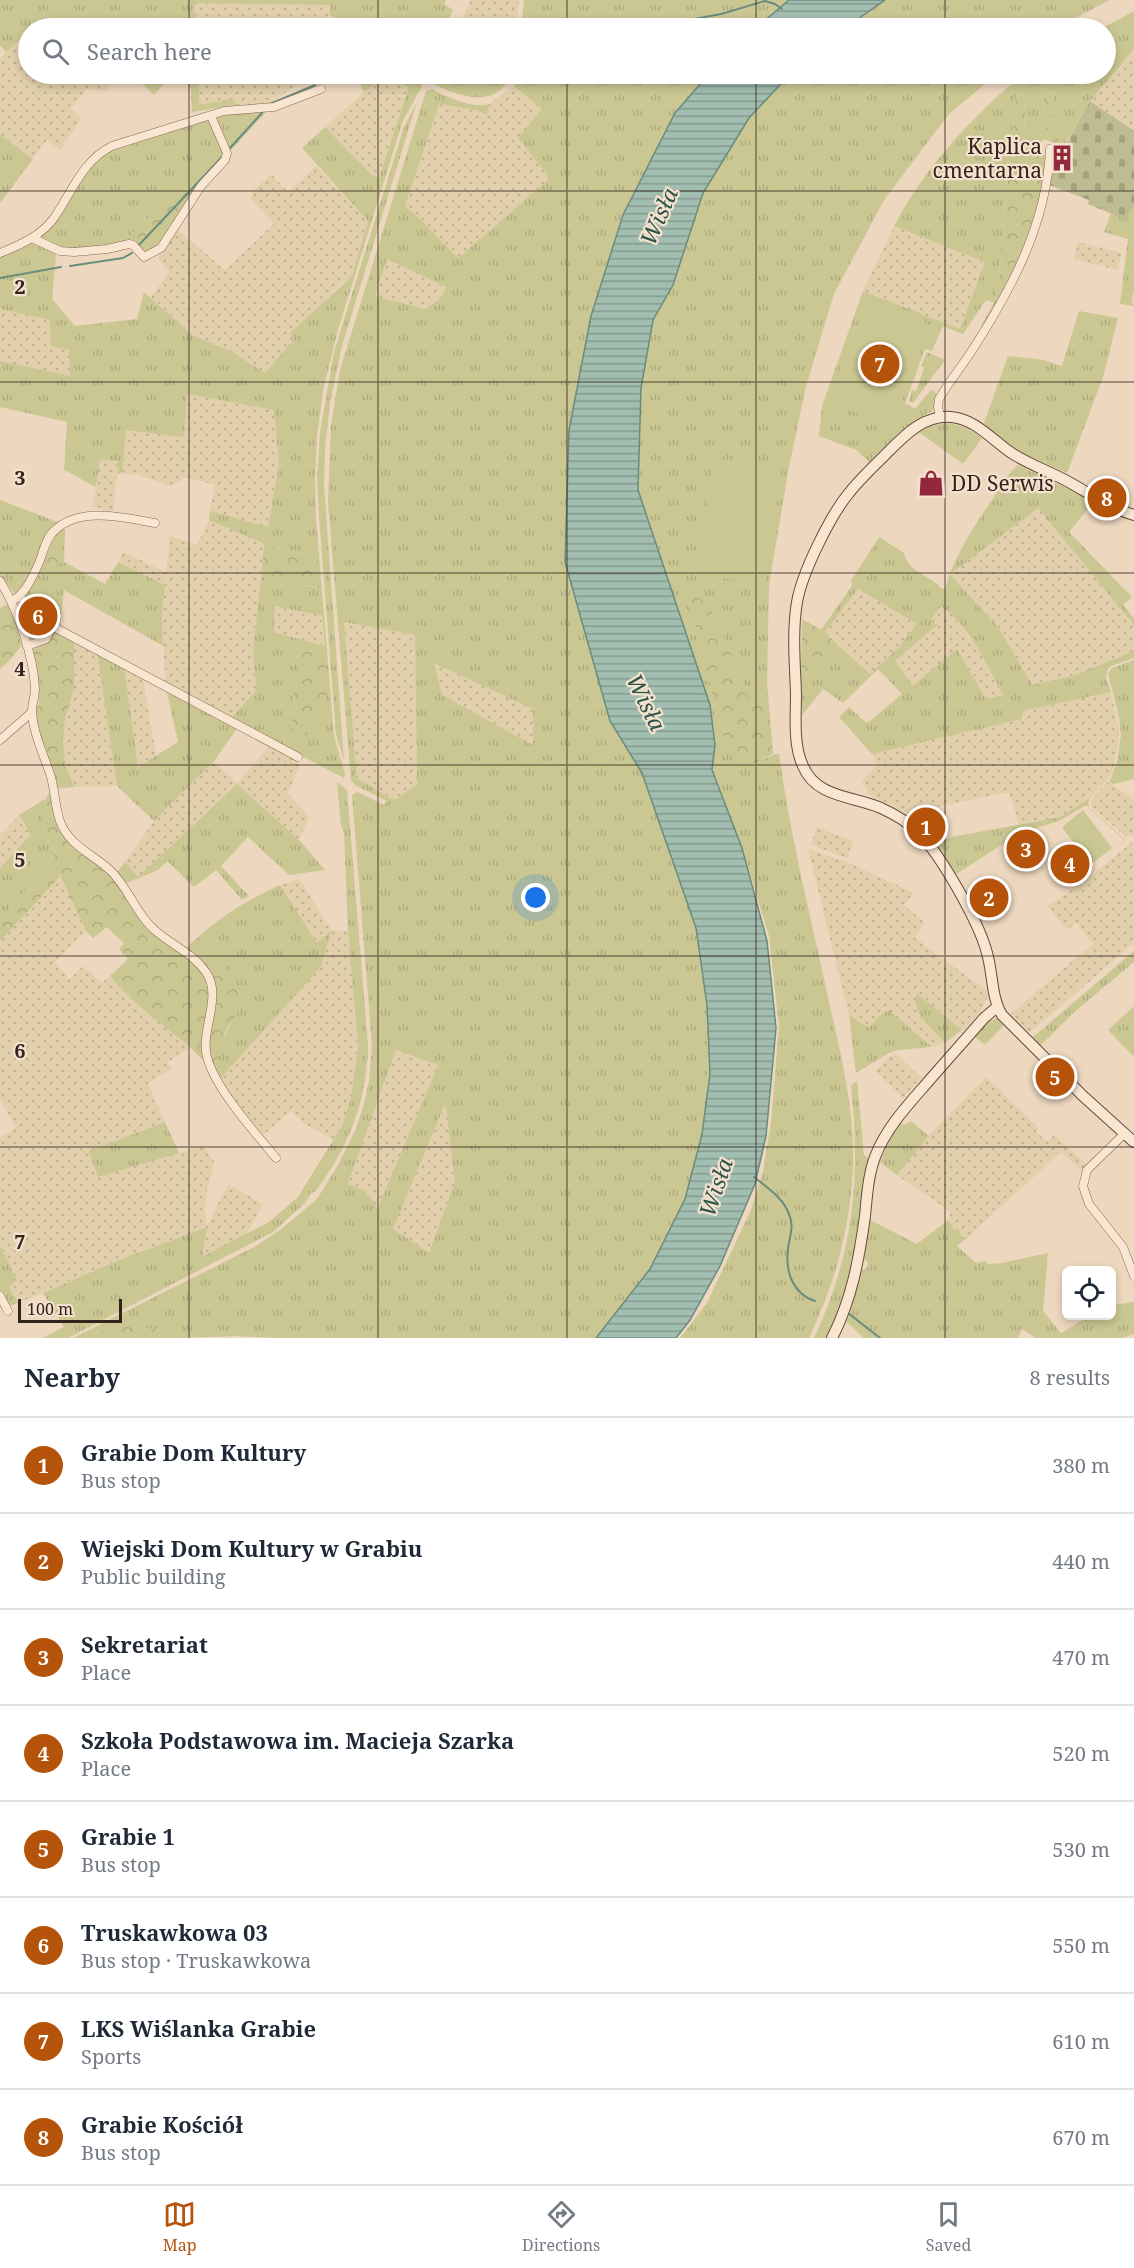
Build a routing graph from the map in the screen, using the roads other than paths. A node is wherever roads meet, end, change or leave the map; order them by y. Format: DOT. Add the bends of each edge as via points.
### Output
graph roads {
  1 [pos="321,89"];
  2 [pos="211,116"];
  3 [pos="1050,149"];
  4 [pos="32,238"];
  5 [pos="0,254"];
  6 [pos="940,417"];
  7 [pos="1134,515"];
  8 [pos="155,523"];
  9 [pos="0,581"];
  10 [pos="16,599"];
  11 [pos="52,626"];
  12 [pos="27,646"];
  13 [pos="32,712"];
  14 [pos="0,740"];
  15 [pos="298,757"];
  16 [pos="998,1006"];
  17 [pos="1124,1134"];
  18 [pos="1134,1142"];
  19 [pos="276,1158"];
  20 [pos="1134,1275"];
  21 [pos="0,1296"];
  22 [pos="8,1311"];
  23 [pos="832,1338"];
  1 -- 2 [label="street" via="274,107 224,111"];
  2 -- 4 [label="street" via="100,152 87,165 54,218"];
  2 -- 4 [label="street" via="227,153 225,160 201,186 161,249 144,258 129,244 60,251"];
  3 -- 6 [label="street" via="1043,205 1027,250 991,320 939,399"];
  4 -- 5 [label="street"];
  6 -- 7 [label="street" via="970,422 1022,459"];
  6 -- 16 [label="street" via="913,429 855,485 834,515 807,571 797,599 795,626 798,748 805,771 819,787 895,815 916,830 933,850 981,934"];
  8 -- 10 [label="street" via="98,516 75,519 55,529 28,586"];
  9 -- 10 [label="street"];
  10 -- 11 [label="street"];
  10 -- 12 [label="street"];
  11 -- 12 [label="street" via="46,639"];
  11 -- 15 [label="street"];
  12 -- 13 [label="street" via="35,688"];
  13 -- 14 [label="street"];
  13 -- 19 [label="street" via="66,836 110,870 155,931 206,971 212,985 207,1056 217,1079"];
  16 -- 17 [label="street" via="1031,1046"];
  16 -- 23 [label="street" via="899,1115 883,1140 874,1159 847,1308"];
  17 -- 18 [label="street"];
  17 -- 20 [label="street" via="1091,1165 1083,1186 1089,1204 1123,1247"];
  21 -- 22 [label="street"];
}
